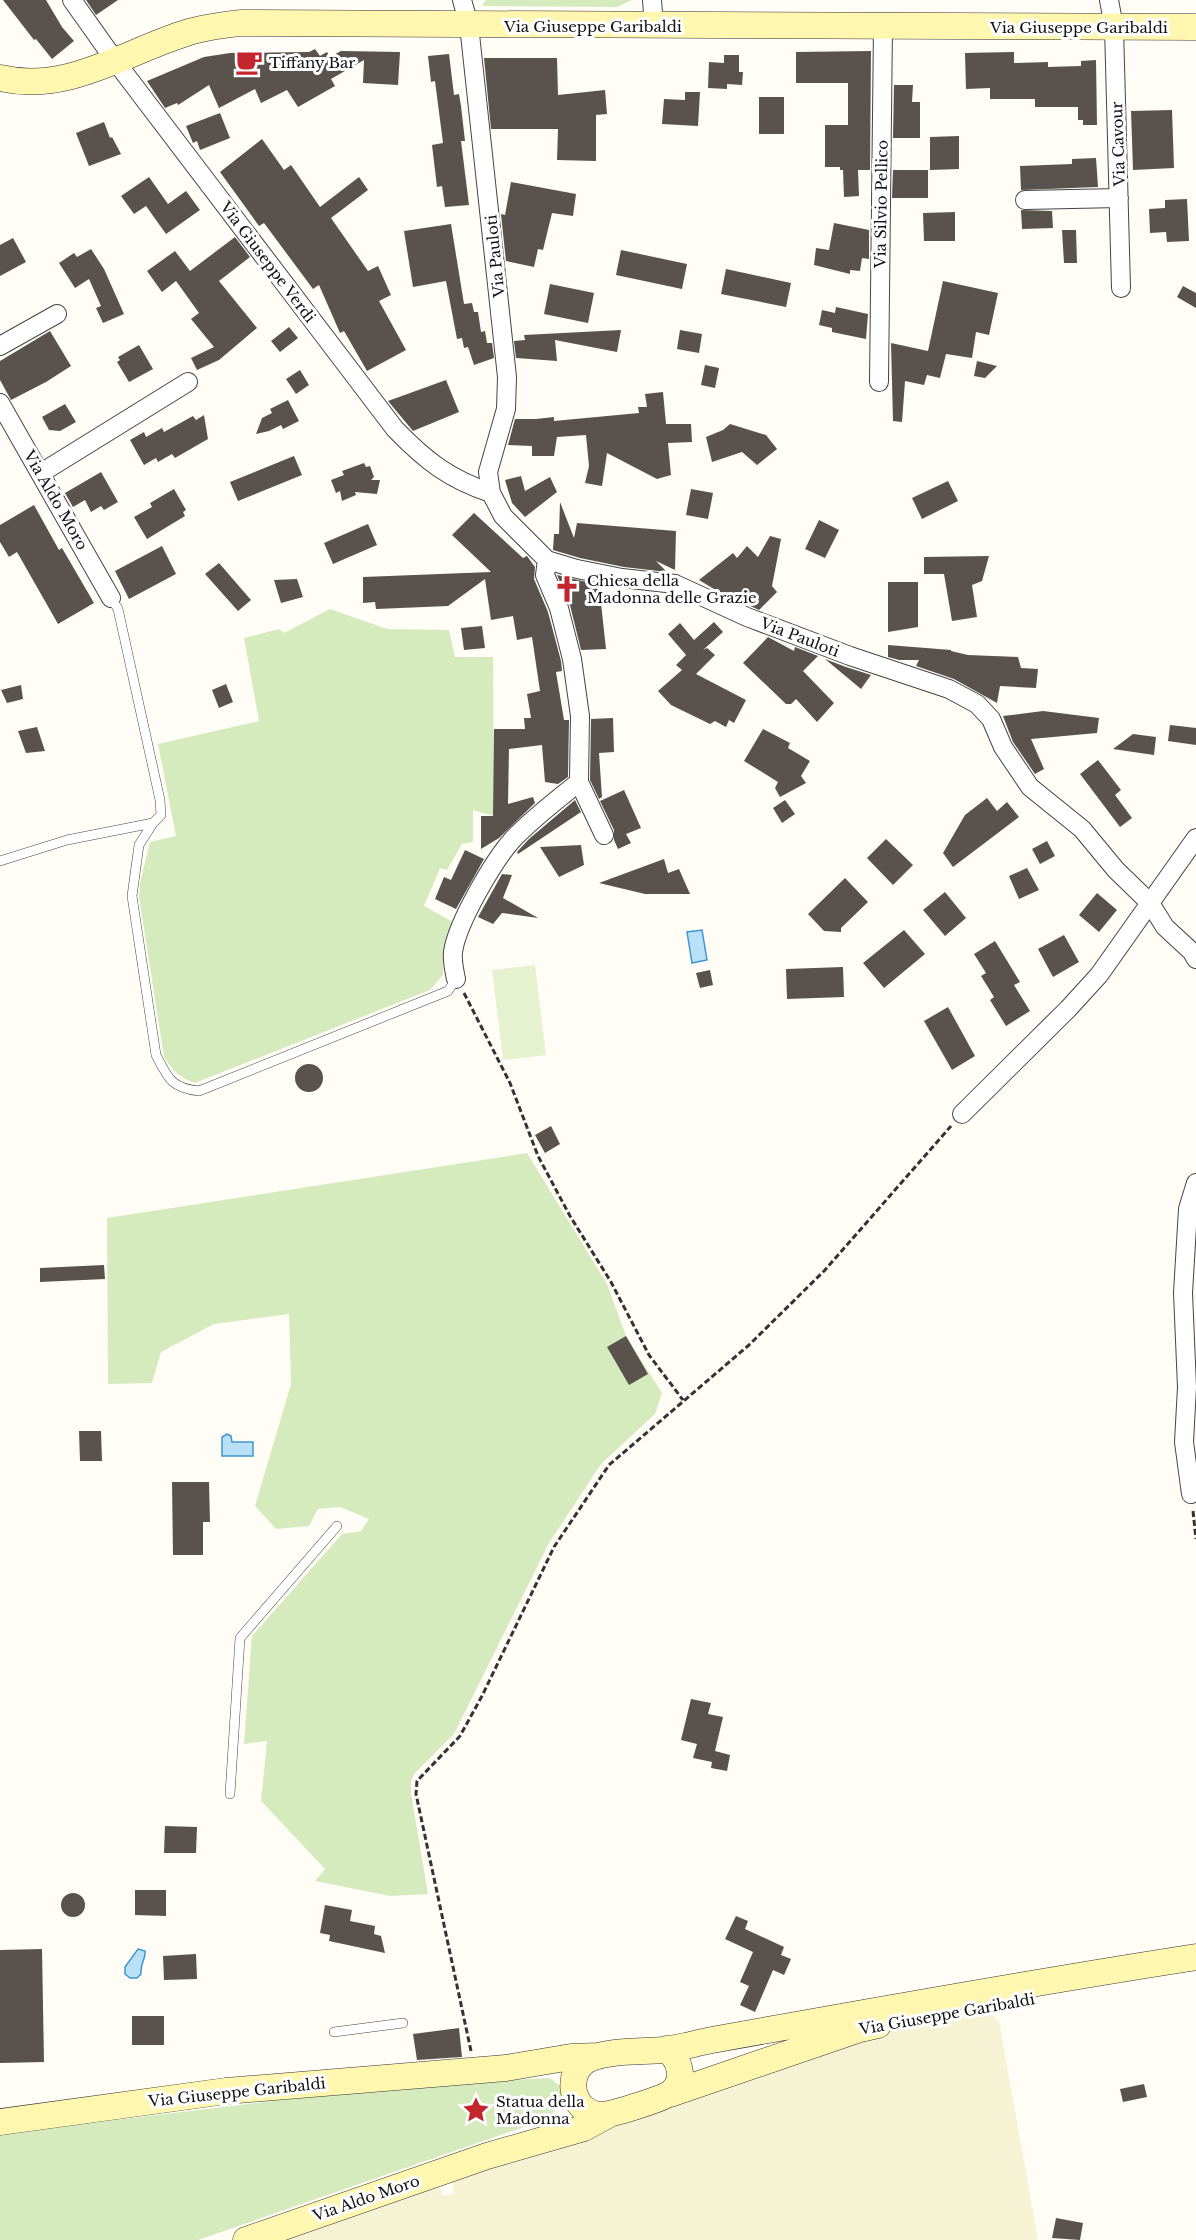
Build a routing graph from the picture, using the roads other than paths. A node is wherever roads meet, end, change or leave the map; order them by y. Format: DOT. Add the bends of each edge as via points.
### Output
graph roads {
  1 [pos="72,0"];
  2 [pos="462,0"];
  3 [pos="652,0"];
  4 [pos="1109,0"];
  5 [pos="469,26"];
  6 [pos="654,26"];
  7 [pos="883,26"];
  8 [pos="1114,27"];
  9 [pos="1196,27"];
  10 [pos="116,62"];
  11 [pos="0,78"];
  12 [pos="1119,198"];
  13 [pos="1025,200"];
  14 [pos="1121,288"];
  15 [pos="57,314"];
  16 [pos="0,346"];
  17 [pos="188,382"];
  18 [pos="879,382"];
  19 [pos="0,403"];
  20 [pos="41,473"];
  21 [pos="491,493"];
  22 [pos="547,560"];
  23 [pos="111,597"];
  24 [pos="579,782"];
  25 [pos="153,823"];
  26 [pos="604,835"];
  27 [pos="1196,838"];
  28 [pos="0,861"];
  29 [pos="1150,903"];
  30 [pos="1196,959"];
  31 [pos="456,979"];
  32 [pos="962,1114"];
  33 [pos="1196,1183"];
  34 [pos="1191,1494"];
  35 [pos="336,1526"];
  36 [pos="230,1794"];
  37 [pos="1196,1957"];
  38 [pos="1196,1966"];
  39 [pos="403,2023"];
  40 [pos="334,2032"];
  41 [pos="666,2049"];
  42 [pos="598,2056"];
  43 [pos="476,2071"];
  44 [pos="574,2090"];
  45 [pos="670,2094"];
  46 [pos="608,2115"];
  47 [pos="0,2122"];
  48 [pos="487,2156"];
  49 [pos="246,2240"];
  1 -- 10 [label="street, Via Giuseppe Verdi"];
  2 -- 5 [label="street, Via Pauloti"];
  3 -- 6 [label="street"];
  4 -- 8 [label="street, Via Cavour"];
  5 -- 6 [label="main road, Via Giuseppe Garibaldi"];
  5 -- 10 [label="main road, Via Giuseppe Garibaldi" via="241,23 185,33"];
  5 -- 21 [label="street, Via Pauloti" via="507,377 506,409 488,472"];
  6 -- 7 [label="main road, Via Giuseppe Garibaldi"];
  7 -- 8 [label="main road, Via Giuseppe Garibaldi"];
  7 -- 18 [label="street, Via Silvio Pellico"];
  8 -- 9 [label="main road, Via Giuseppe Garibaldi"];
  8 -- 12 [label="street, Via Cavour"];
  10 -- 11 [label="main road, Via Giuseppe Garibaldi" via="62,79 36,82"];
  10 -- 21 [label="street, Via Giuseppe Verdi" via="395,429 423,458 467,485"];
  12 -- 13 [label="street"];
  12 -- 14 [label="street, Via Cavour"];
  15 -- 16 [label="street"];
  17 -- 20 [label="street"];
  19 -- 20 [label="street, Via Aldo Moro"];
  20 -- 23 [label="street, Via Aldo Moro"];
  21 -- 22 [label="street, Via Pauloti" via="503,516"];
  22 -- 24 [label="street" via="545,575 559,608 572,659 580,716"];
  22 -- 29 [label="street, Via Pauloti" via="622,578 675,584 747,617 949,689 977,704 991,719 1003,747 1030,787 1082,829"];
  23 -- 25 [label="lane" via="118,609 160,800 161,815"];
  24 -- 26 [label="street"];
  24 -- 31 [label="street" via="515,837 496,860 454,949"];
  25 -- 28 [label="lane" via="67,840"];
  25 -- 31 [label="lane" via="140,845 132,896 156,1055 167,1077 182,1089 199,1091 242,1074 448,991"];
  27 -- 29 [label="street"];
  29 -- 30 [label="street, Via Pauloti"];
  29 -- 32 [label="street" via="1099,975"];
  33 -- 34 [label="street" via="1185,1231 1183,1293 1187,1387 1184,1442"];
  35 -- 36 [label="lane" via="240,1638"];
  37 -- 41 [label="main road, Via Giuseppe Garibaldi"];
  38 -- 45 [label="main road, Via Giuseppe Garibaldi" via="860,2029"];
  39 -- 40 [label="lane"];
  41 -- 42 [label="main road, Via Giuseppe Garibaldi"];
  41 -- 45 [label="main road" via="676,2058 679,2068 678,2082"];
  42 -- 43 [label="main road, Via Giuseppe Garibaldi" via="571,2056"];
  42 -- 44 [label="main road" via="582,2065 575,2075"];
  43 -- 44 [label="main road" via="550,2073"];
  43 -- 47 [label="main road, Via Giuseppe Garibaldi" via="226,2091"];
  44 -- 46 [label="main road" via="585,2110"];
  44 -- 48 [label="main road" via="565,2112 554,2124"];
  45 -- 46 [label="main road, Via Giuseppe Garibaldi"];
  46 -- 48 [label="main road, Via Giuseppe Garibaldi" via="584,2128"];
  48 -- 49 [label="main road, Via Aldo Moro"];
}
